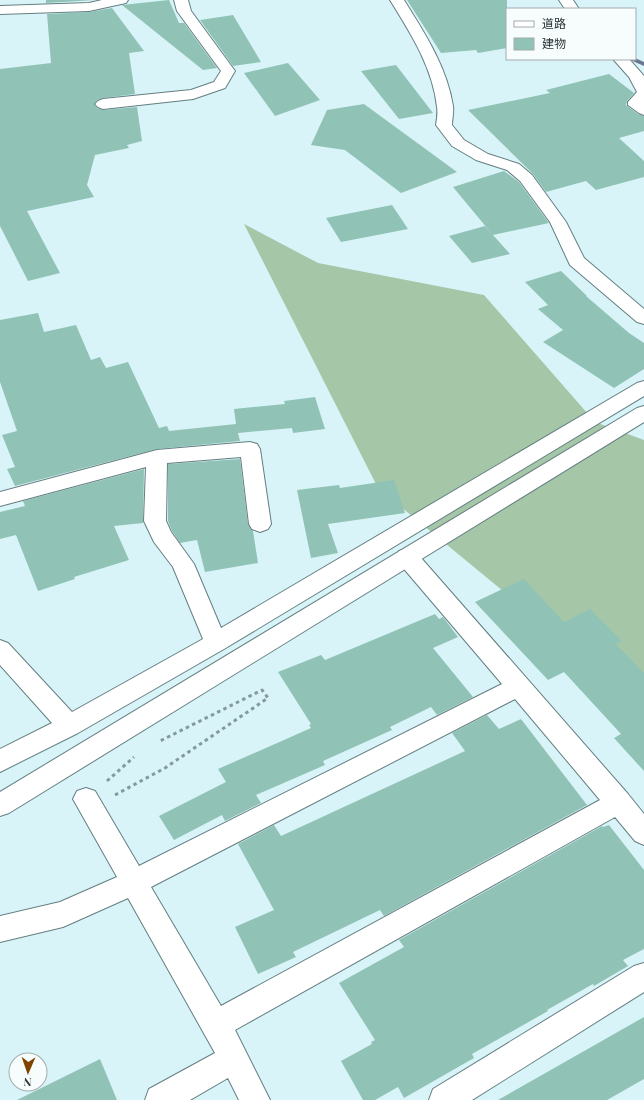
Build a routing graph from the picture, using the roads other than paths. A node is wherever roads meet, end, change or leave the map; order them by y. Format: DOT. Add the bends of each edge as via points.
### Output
graph roads {
  1 [pos="122,0"];
  2 [pos="181,0"];
  3 [pos="397,0"];
  4 [pos="0,10"];
  5 [pos="621,60"];
  6 [pos="644,92"];
  7 [pos="103,104"];
  8 [pos="644,110"];
  9 [pos="644,318"];
  10 [pos="644,387"];
  11 [pos="644,413"];
  12 [pos="157,457"];
  13 [pos="0,499"];
  14 [pos="260,524"];
  15 [pos="408,557"];
  16 [pos="216,643"];
  17 [pos="0,649"];
  18 [pos="519,686"];
  19 [pos="69,726"];
  20 [pos="0,761"];
  21 [pos="619,802"];
  22 [pos="89,804"];
  23 [pos="0,805"];
  24 [pos="644,833"];
  25 [pos="133,883"];
  26 [pos="0,929"];
  27 [pos="644,976"];
  28 [pos="216,1025"];
  29 [pos="233,1059"];
  30 [pos="160,1100"];
  31 [pos="255,1100"];
  32 [pos="444,1100"];
  1 -- 4 [label="street" via="89,7"];
  2 -- 7 [label="street" via="184,11 228,71 220,85 193,94"];
  3 -- 9 [label="street" via="429,55 445,108 444,125 458,143 482,157 513,168 526,178 558,222 576,261"];
  5 -- 6 [label="street" via="642,84"];
  6 -- 8 [label="street" via="636,105"];
  10 -- 16 [label="street"];
  11 -- 15 [label="street"];
  12 -- 13 [label="street"];
  12 -- 14 [label="street" via="250,449"];
  12 -- 16 [label="street" via="155,521 162,536 183,564"];
  15 -- 18 [label="street"];
  15 -- 23 [label="street"];
  16 -- 19 [label="street"];
  17 -- 19 [label="street"];
  18 -- 21 [label="street"];
  18 -- 25 [label="street"];
  19 -- 20 [label="street"];
  21 -- 24 [label="street"];
  21 -- 28 [label="street"];
  22 -- 25 [label="street"];
  25 -- 26 [label="street" via="63,914"];
  25 -- 28 [label="street"];
  27 -- 32 [label="street"];
  28 -- 29 [label="street"];
  29 -- 30 [label="street"];
  29 -- 31 [label="street"];
}
